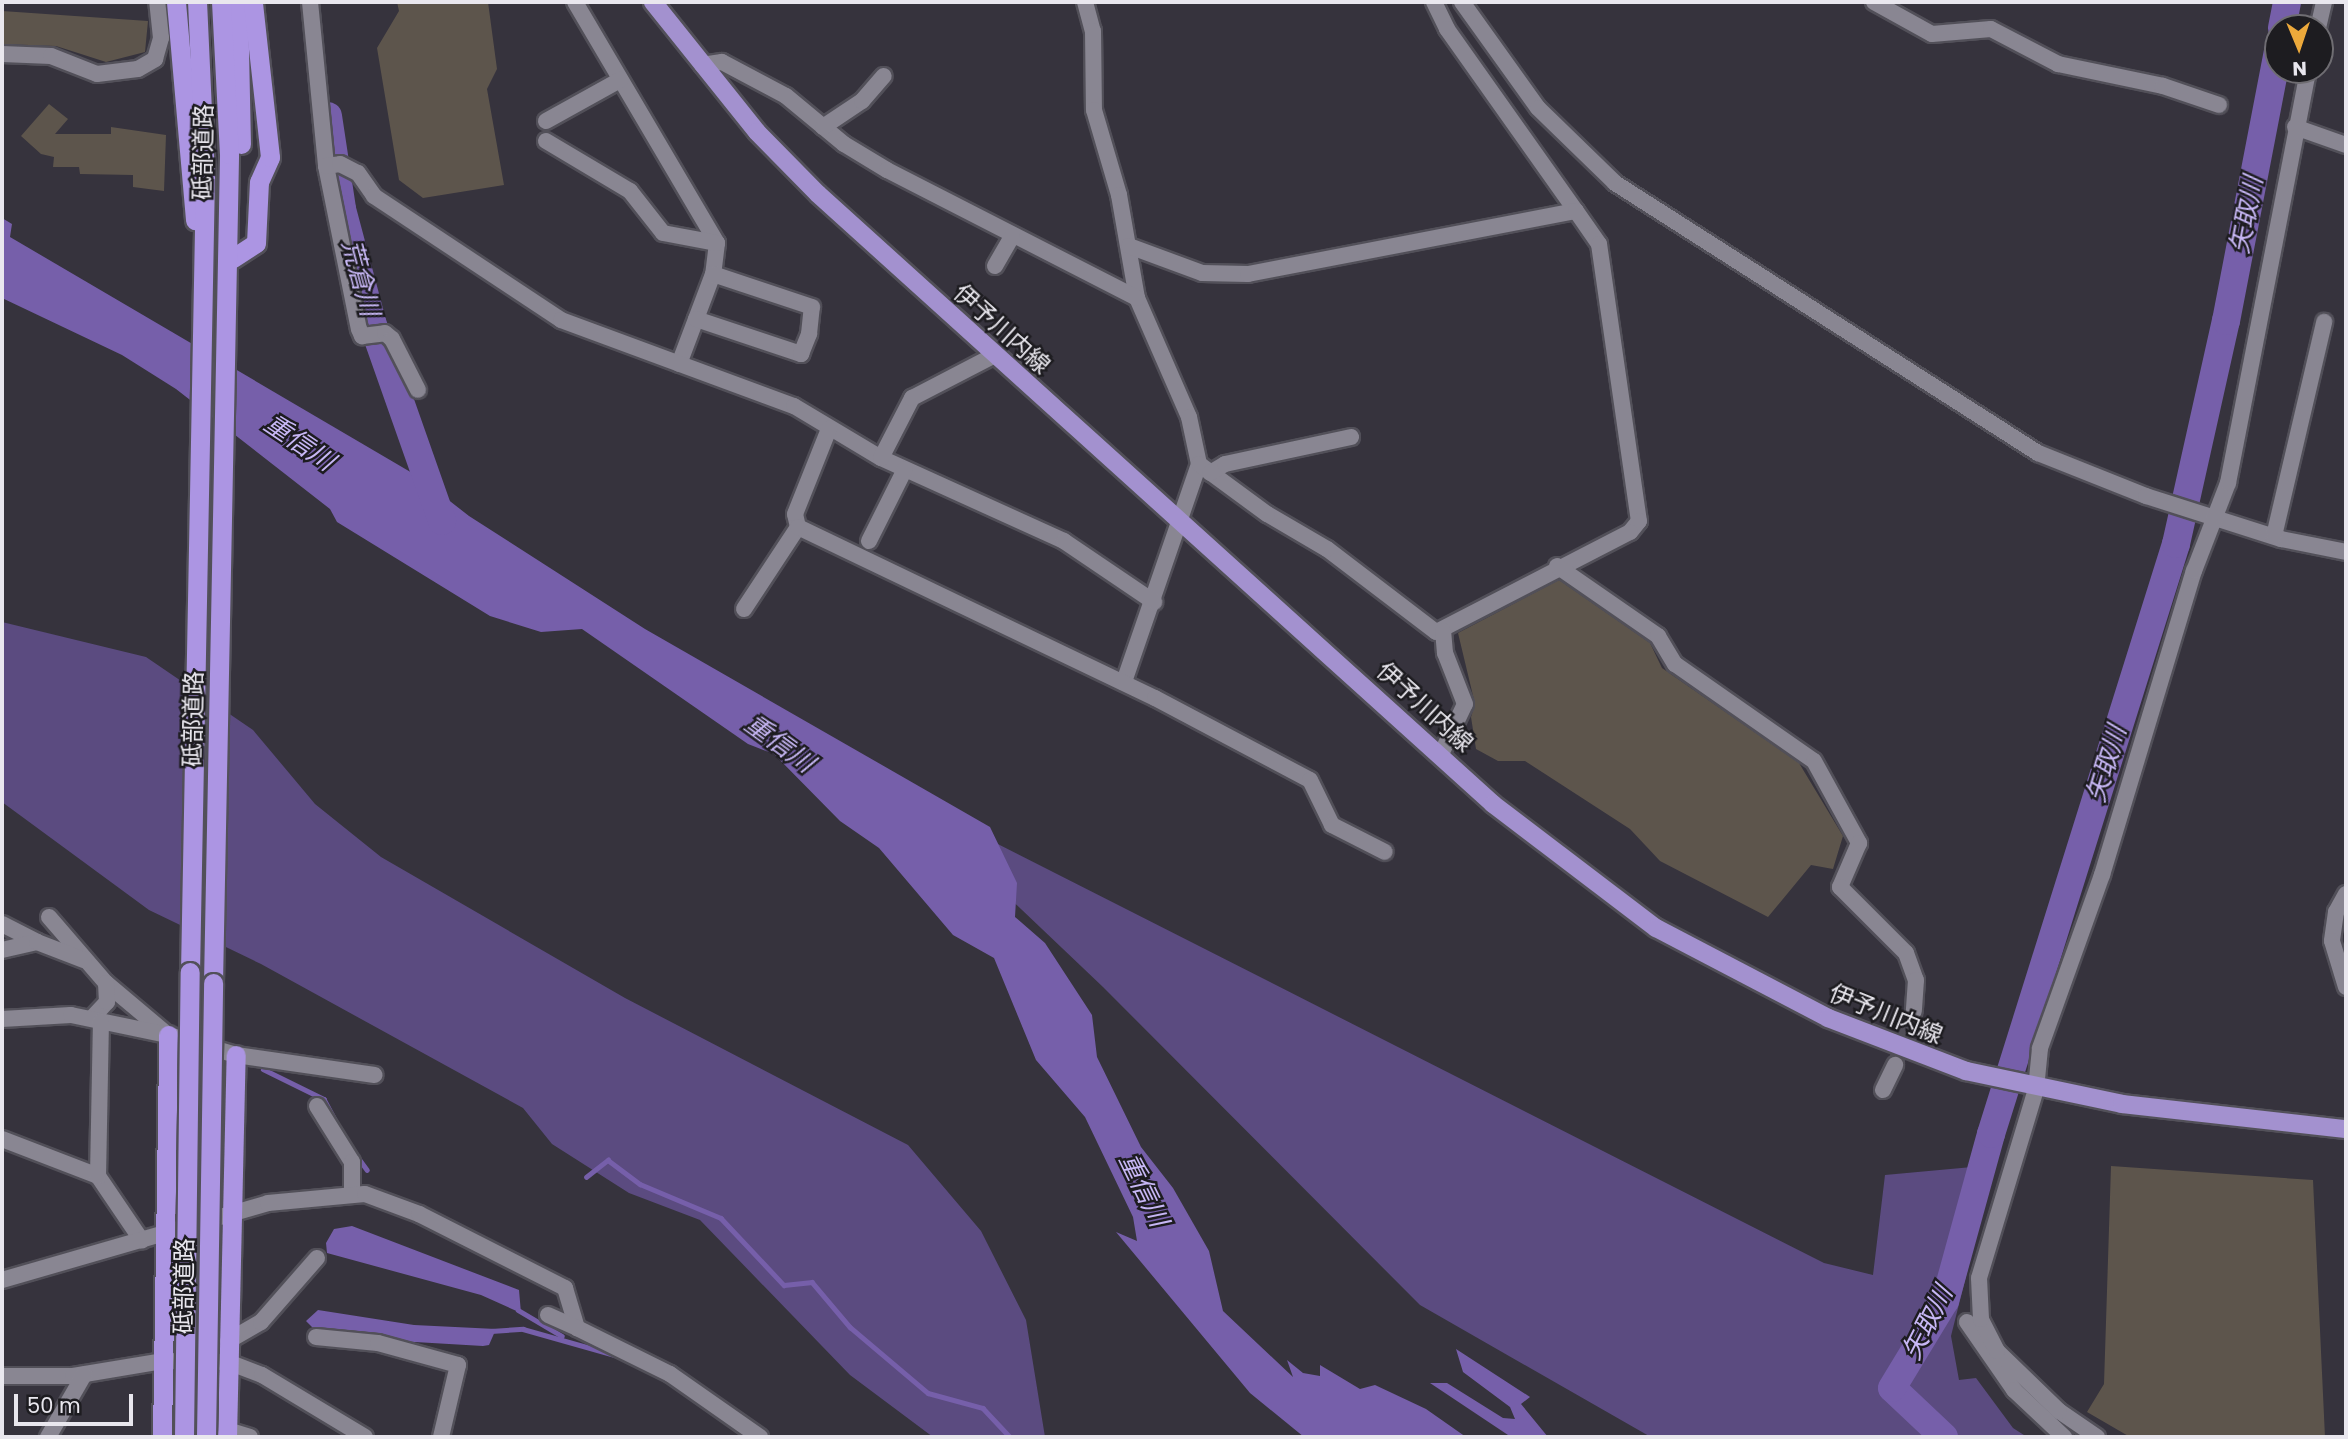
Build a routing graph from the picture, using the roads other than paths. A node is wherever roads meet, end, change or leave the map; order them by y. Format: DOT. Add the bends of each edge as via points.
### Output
graph roads {
  1 [pos="157,2"];
  2 [pos="176,2"];
  3 [pos="197,2"];
  4 [pos="221,2"];
  5 [pos="249,2"];
  6 [pos="310,2"];
  7 [pos="575,2"];
  8 [pos="653,2"];
  9 [pos="1086,2"];
  10 [pos="1434,2"];
  11 [pos="1462,2"];
  12 [pos="1874,2"];
  13 [pos="2,54"];
  14 [pos="702,65"];
  15 [pos="884,76"];
  16 [pos="620,80"];
  17 [pos="2305,84"];
  18 [pos="245,96"];
  19 [pos="2219,105"];
  20 [pos="546,121"];
  21 [pos="823,127"];
  22 [pos="2295,127"];
  23 [pos="546,141"];
  24 [pos="2346,145"];
  25 [pos="332,165"];
  26 [pos="249,182"];
  27 [pos="1576,211"];
  28 [pos="1012,236"];
  29 [pos="717,243"];
  30 [pos="1129,246"];
  31 [pos="203,259"];
  32 [pos="995,266"];
  33 [pos="229,268"];
  34 [pos="713,274"];
  35 [pos="1137,298"];
  36 [pos="696,319"];
  37 [pos="2324,323"];
  38 [pos="995,355"];
  39 [pos="680,364"];
  40 [pos="418,390"];
  41 [pos="829,429"];
  42 [pos="1351,437"];
  43 [pos="881,458"];
  44 [pos="905,469"];
  45 [pos="1204,469"];
  46 [pos="2213,517"];
  47 [pos="1182,524"];
  48 [pos="798,527"];
  49 [pos="2274,536"];
  50 [pos="869,541"];
  51 [pos="2346,552"];
  52 [pos="1557,566"];
  53 [pos="1154,602"];
  54 [pos="744,609"];
  55 [pos="1443,631"];
  56 [pos="1124,682"];
  57 [pos="1441,754"];
  58 [pos="1385,852"];
  59 [pos="2346,894"];
  60 [pos="49,917"];
  61 [pos="2,924"];
  62 [pos="37,942"];
  63 [pos="2,950"];
  64 [pos="86,961"];
  65 [pos="106,983"];
  66 [pos="2346,987"];
  67 [pos="1914,1011"];
  68 [pos="2,1019"];
  69 [pos="96,1020"];
  70 [pos="168,1035"];
  71 [pos="236,1055"];
  72 [pos="1895,1065"];
  73 [pos="375,1075"];
  74 [pos="2031,1088"];
  75 [pos="1883,1090"];
  76 [pos="317,1107"];
  77 [pos="2346,1129"];
  78 [pos="2,1139"];
  79 [pos="98,1176"];
  80 [pos="352,1192"];
  81 [pos="230,1215"];
  82 [pos="166,1237"];
  83 [pos="142,1241"];
  84 [pos="317,1258"];
  85 [pos="2,1280"];
  86 [pos="1978,1299"];
  87 [pos="548,1315"];
  88 [pos="577,1328"];
  89 [pos="316,1338"];
  90 [pos="228,1341"];
  91 [pos="164,1361"];
  92 [pos="228,1362"];
  93 [pos="83,1375"];
  94 [pos="2,1376"];
  95 [pos="227,1434"];
  96 [pos="48,1437"];
  97 [pos="162,1437"];
  98 [pos="184,1437"];
  99 [pos="206,1437"];
  100 [pos="250,1437"];
  101 [pos="365,1437"];
  102 [pos="441,1437"];
  103 [pos="760,1437"];
  104 [pos="2064,1437"];
  105 [pos="2097,1437"];
  1 -- 13 [label="street" via="161,38 155,59 138,69 97,74 51,56"];
  2 -- 31 [label="highway" via="192,209"];
  3 -- 31 [label="highway, 砥部道路" via="205,144"];
  4 -- 18 [label="highway, 砥部道路"];
  5 -- 18 [label="highway"];
  6 -- 25 [label="street"];
  7 -- 16 [label="street"];
  8 -- 14 [label="main road, 伊予川内線"];
  9 -- 30 [label="street" via="1093,31 1094,110"];
  10 -- 27 [label="street" via="1447,29"];
  11 -- 46 [label="street" via="1538,108 1615,183 2038,453"];
  12 -- 19 [label="street" via="1932,34 1991,29 2058,64 2163,86"];
  14 -- 21 [label="street" via="723,62 786,96"];
  14 -- 38 [label="main road, 伊予川内線" via="793,170"];
  15 -- 21 [label="street" via="862,101"];
  16 -- 20 [label="street"];
  16 -- 29 [label="street"];
  17 -- 22 [label="street"];
  18 -- 26 [label="highway"];
  18 -- 26 [label="highway" via="270,157"];
  18 -- 33 [label="highway, 砥部道路"];
  21 -- 28 [label="street" via="887,170"];
  22 -- 24 [label="street"];
  22 -- 46 [label="street" via="2241,430"];
  23 -- 29 [label="street" via="630,191 663,233"];
  25 -- 39 [label="street" via="358,173 374,196 561,320"];
  25 -- 40 [label="street" via="359,329 362,336 379,334"];
  26 -- 33 [label="highway"];
  27 -- 30 [label="street" via="1248,274 1202,273"];
  27 -- 52 [label="street" via="1600,244 1604,262 1622,434 1639,521 1630,533"];
  28 -- 32 [label="street"];
  28 -- 35 [label="street"];
  29 -- 34 [label="street"];
  30 -- 35 [label="street"];
  31 -- 98 [label="highway, 砥部道路, bridge"];
  33 -- 99 [label="highway, 砥部道路, bridge"];
  34 -- 36 [label="street"];
  34 -- 36 [label="street" via="812,307 809,334 801,354"];
  35 -- 45 [label="street" via="1189,417"];
  36 -- 39 [label="street"];
  37 -- 49 [label="street"];
  38 -- 43 [label="street" via="912,398"];
  38 -- 47 [label="main road, 伊予川内線"];
  39 -- 41 [label="street" via="794,406"];
  41 -- 43 [label="street"];
  41 -- 48 [label="street" via="794,514"];
  42 -- 45 [label="street"];
  43 -- 44 [label="street"];
  44 -- 50 [label="street"];
  44 -- 53 [label="street" via="1063,541"];
  45 -- 47 [label="street"];
  45 -- 55 [label="street" via="1327,549 1428,630"];
  46 -- 49 [label="street"];
  46 -- 74 [label="street" via="2102,875 2040,1048"];
  47 -- 53 [label="street"];
  47 -- 57 [label="main road, 伊予川内線"];
  48 -- 54 [label="street"];
  48 -- 56 [label="street"];
  49 -- 51 [label="street"];
  52 -- 55 [label="street" via="1459,615"];
  52 -- 67 [label="street" via="1658,636 1675,664 1814,761 1859,843 1840,887 1906,953 1916,980"];
  53 -- 56 [label="street"];
  55 -- 57 [label="street" via="1445,653 1465,704"];
  56 -- 58 [label="street" via="1310,780 1332,824"];
  57 -- 74 [label="main road, 伊予川内線" via="1550,851 1656,928 1828,1018 1987,1077"];
  59 -- 66 [label="street" via="2332,941"];
  60 -- 64 [label="street"];
  61 -- 62 [label="street"];
  62 -- 63 [label="street"];
  62 -- 64 [label="street"];
  64 -- 65 [label="street"];
  65 -- 69 [label="street" via="107,1002"];
  65 -- 70 [label="street"];
  68 -- 69 [label="street" via="35,1014"];
  69 -- 70 [label="street"];
  69 -- 79 [label="street"];
  70 -- 71 [label="street"];
  70 -- 82 [label="highway"];
  71 -- 73 [label="street"];
  71 -- 81 [label="highway"];
  72 -- 75 [label="street"];
  74 -- 77 [label="main road, 伊予川内線"];
  74 -- 86 [label="street" via="1984,1249"];
  76 -- 80 [label="street" via="352,1161"];
  78 -- 79 [label="street"];
  79 -- 83 [label="street"];
  80 -- 81 [label="street" via="268,1203"];
  80 -- 88 [label="street" via="419,1214 565,1288"];
  81 -- 82 [label="street"];
  81 -- 90 [label="highway"];
  82 -- 83 [label="street"];
  82 -- 91 [label="highway"];
  83 -- 85 [label="street"];
  84 -- 90 [label="street" via="261,1322"];
  86 -- 104 [label="street" via="1966,1327 2014,1390"];
  86 -- 105 [label="street" via="1997,1351"];
  87 -- 88 [label="street"];
  88 -- 103 [label="street" via="670,1374"];
  89 -- 102 [label="street" via="379,1343 458,1365"];
  90 -- 92 [label="highway"];
  91 -- 92 [label="street"];
  91 -- 93 [label="street"];
  91 -- 97 [label="highway"];
  92 -- 95 [label="highway"];
  92 -- 101 [label="street" via="262,1375"];
  93 -- 94 [label="street"];
  93 -- 96 [label="street"];
  95 -- 100 [label="street"];
}
